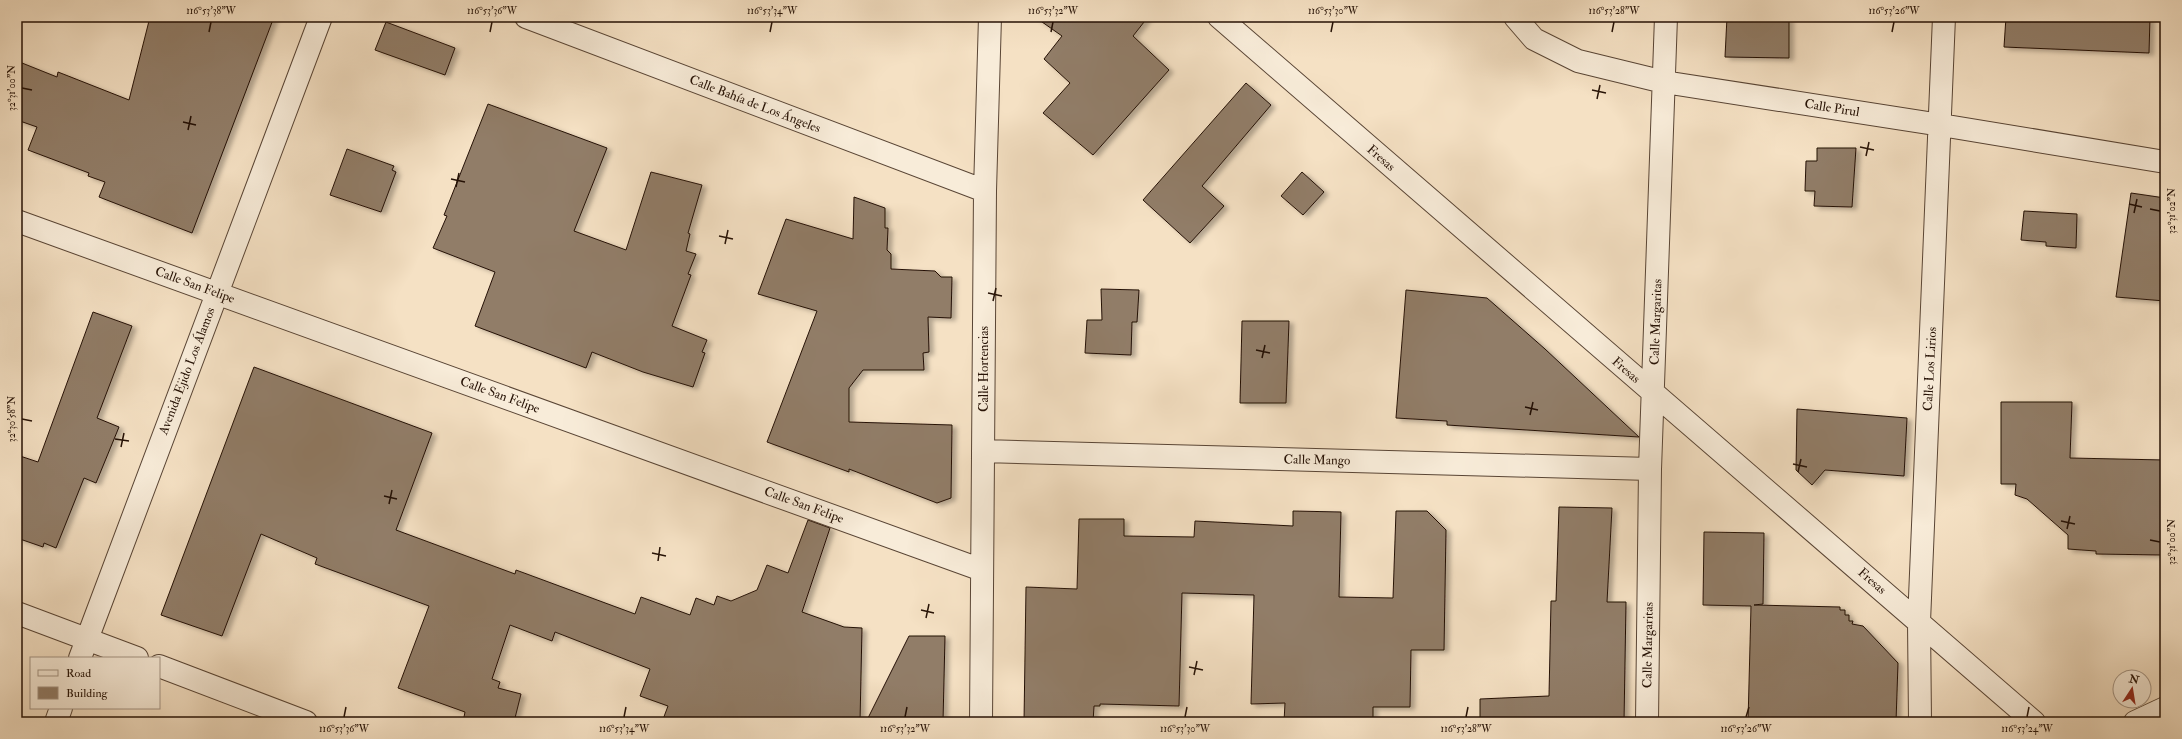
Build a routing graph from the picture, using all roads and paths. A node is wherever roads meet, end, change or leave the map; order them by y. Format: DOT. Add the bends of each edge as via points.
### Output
graph roads {
  1 [pos="321,17"];
  2 [pos="526,17"];
  3 [pos="990,17"];
  4 [pos="1219,17"];
  5 [pos="1515,17"];
  6 [pos="1666,17"];
  7 [pos="1944,17"];
  8 [pos="1664,82"];
  9 [pos="1941,125"];
  10 [pos="2165,162"];
  11 [pos="985,192"];
  12 [pos="17,221"];
  13 [pos="217,293"];
  14 [pos="1654,394"];
  15 [pos="983,451"];
  16 [pos="1650,469"];
  17 [pos="982,570"];
  18 [pos="17,613"];
  19 [pos="1919,622"];
  20 [pos="83,648"];
  21 [pos="132,657"];
  22 [pos="160,666"];
  23 [pos="2165,708"];
  24 [pos="61,709"];
  25 [pos="56,722"];
  26 [pos="306,722"];
  27 [pos="982,722"];
  28 [pos="1647,722"];
  29 [pos="1920,722"];
  30 [pos="2034,722"];
  31 [pos="2135,722"];
  1 -- 13 [label="street, Avenida Ejido Los Álamos"];
  2 -- 11 [label="street, Calle Bahía de Los Ángeles"];
  3 -- 11 [label="street, Calle Hortencias"];
  4 -- 14 [label="street, Fresas"];
  5 -- 8 [label="street, Calle Pirul" via="1534,39 1578,61"];
  6 -- 8 [label="street, Calle Margaritas"];
  7 -- 9 [label="street, Calle Los Lirios"];
  8 -- 9 [label="street, Calle Pirul"];
  8 -- 14 [label="street, Calle Margaritas"];
  9 -- 10 [label="street, Calle Pirul"];
  9 -- 19 [label="street, Calle Los Lirios"];
  11 -- 15 [label="street, Calle Hortencias"];
  12 -- 13 [label="street, Calle San Felipe"];
  13 -- 17 [label="street, Calle San Felipe"];
  13 -- 20 [label="street, Avenida Ejido Los Álamos"];
  14 -- 16 [label="street, Calle Margaritas"];
  14 -- 19 [label="street, Fresas"];
  15 -- 16 [label="street, Calle Mango"];
  15 -- 17 [label="street, Calle Hortencias"];
  16 -- 28 [label="street, Calle Margaritas"];
  17 -- 27 [label="street, Calle Hortencias"];
  18 -- 20 [label="street"];
  19 -- 29 [label="street, Calle Los Lirios"];
  19 -- 30 [label="street, Fresas"];
  20 -- 21 [label="street"];
  22 -- 26 [label="street"];
  23 -- 31 [label="street"];
  24 -- 25 [label="street"];
}
